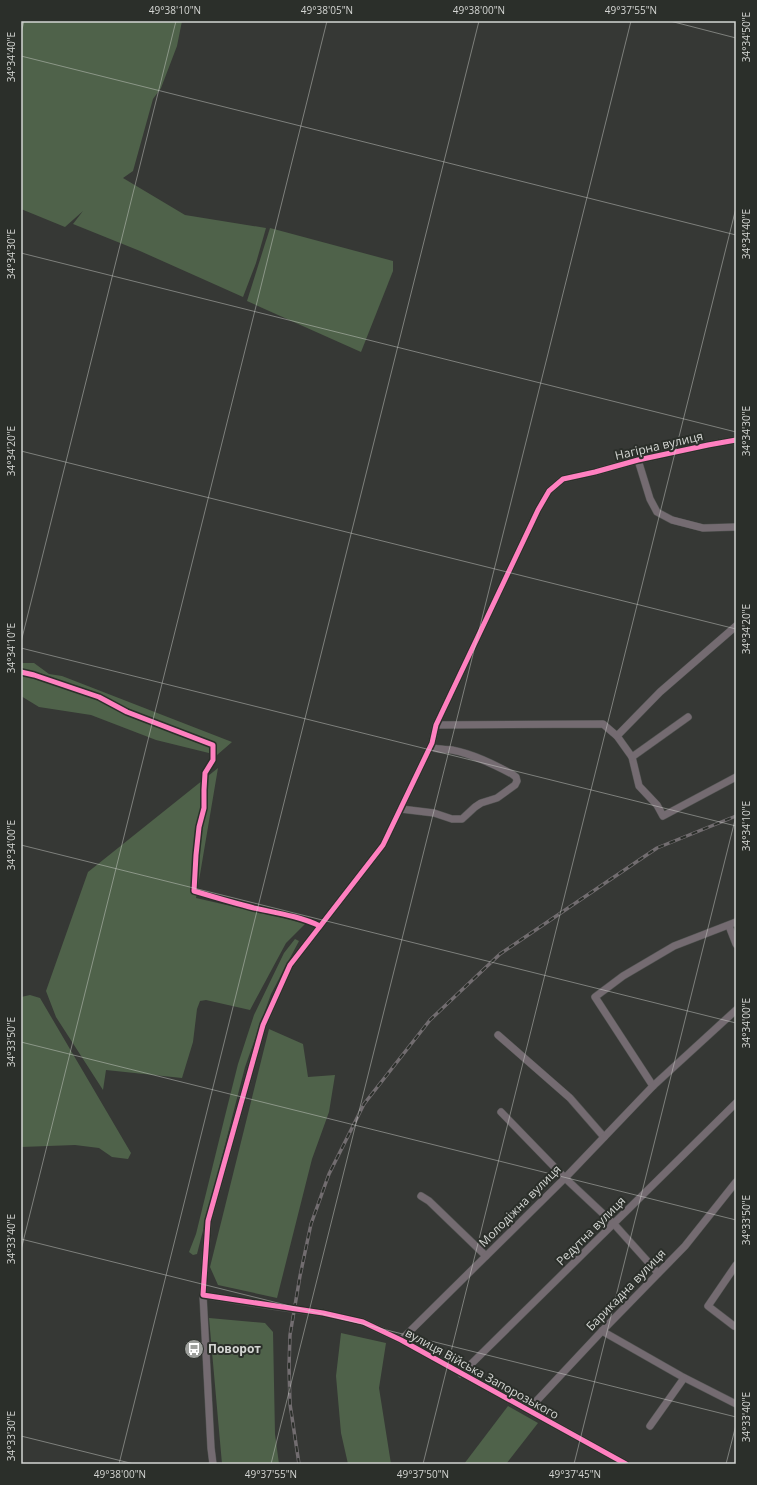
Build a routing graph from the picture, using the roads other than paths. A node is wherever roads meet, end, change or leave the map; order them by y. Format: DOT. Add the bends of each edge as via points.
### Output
graph roads {
  1 [pos="736,440"];
  2 [pos="638,460"];
  3 [pos="736,527"];
  4 [pos="736,626"];
  5 [pos="688,717"];
  6 [pos="436,725"];
  7 [pos="616,736"];
  8 [pos="431,747"];
  9 [pos="632,757"];
  10 [pos="736,777"];
  11 [pos="401,809"];
  12 [pos="733,924"];
  13 [pos="736,944"];
  14 [pos="736,1010"];
  15 [pos="498,1035"];
  16 [pos="653,1086"];
  17 [pos="736,1103"];
  18 [pos="501,1112"];
  19 [pos="604,1137"];
  20 [pos="565,1178"];
  21 [pos="736,1182"];
  22 [pos="421,1196"];
  23 [pos="614,1224"];
  24 [pos="486,1256"];
  25 [pos="736,1265"];
  26 [pos="658,1273"];
  27 [pos="203,1295"];
  28 [pos="734,1326"];
  29 [pos="602,1331"];
  30 [pos="401,1340"];
  31 [pos="462,1374"];
  32 [pos="684,1378"];
  33 [pos="736,1404"];
  34 [pos="528,1410"];
  35 [pos="650,1426"];
  36 [pos="213,1464"];
  37 [pos="626,1464"];
  1 -- 2 [label="street, Нагірна вулиця"];
  2 -- 3 [label="street" via="650,499 657,512 672,520 703,528"];
  2 -- 6 [label="street, Нагірна вулиця" via="563,479 549,491"];
  4 -- 7 [label="street" via="660,692"];
  5 -- 9 [label="street"];
  6 -- 7 [label="street" via="603,724"];
  6 -- 8 [label="street"];
  7 -- 9 [label="street"];
  8 -- 11 [label="street"];
  8 -- 11 [label="street" via="473,756 512,774 517,781 497,798 481,803 462,819"];
  9 -- 10 [label="street" via="639,786 657,805 663,816"];
  11 -- 27 [label="street" via="383,845 290,965 264,1025 208,1221"];
  12 -- 13 [label="street"];
  12 -- 16 [label="street" via="674,946 623,976 595,997"];
  14 -- 16 [label="street, Молодіжна вулиця"];
  15 -- 19 [label="street" via="570,1098"];
  16 -- 19 [label="street, Молодіжна вулиця"];
  17 -- 23 [label="street, Редутна вулиця"];
  18 -- 20 [label="street"];
  19 -- 20 [label="street, Молодіжна вулиця"];
  20 -- 23 [label="street"];
  20 -- 24 [label="street, Молодіжна вулиця"];
  21 -- 26 [label="street, Барикадна вулиця" via="685,1246"];
  22 -- 24 [label="street"];
  23 -- 26 [label="street"];
  23 -- 31 [label="street, Редутна вулиця"];
  24 -- 30 [label="street, Молодіжна вулиця"];
  25 -- 28 [label="street" via="708,1306"];
  26 -- 29 [label="street, Барикадна вулиця"];
  27 -- 30 [label="street, вулиця Війська Запорозького, bridge" via="323,1313 363,1322"];
  27 -- 36 [label="street"];
  29 -- 32 [label="street"];
  29 -- 34 [label="street, Барикадна вулиця"];
  30 -- 31 [label="street, вулиця Війська Запорозького"];
  31 -- 34 [label="street, вулиця Війська Запорозького"];
  32 -- 33 [label="street"];
  32 -- 35 [label="street"];
  34 -- 37 [label="street, вулиця Війська Запорозького"];
}
